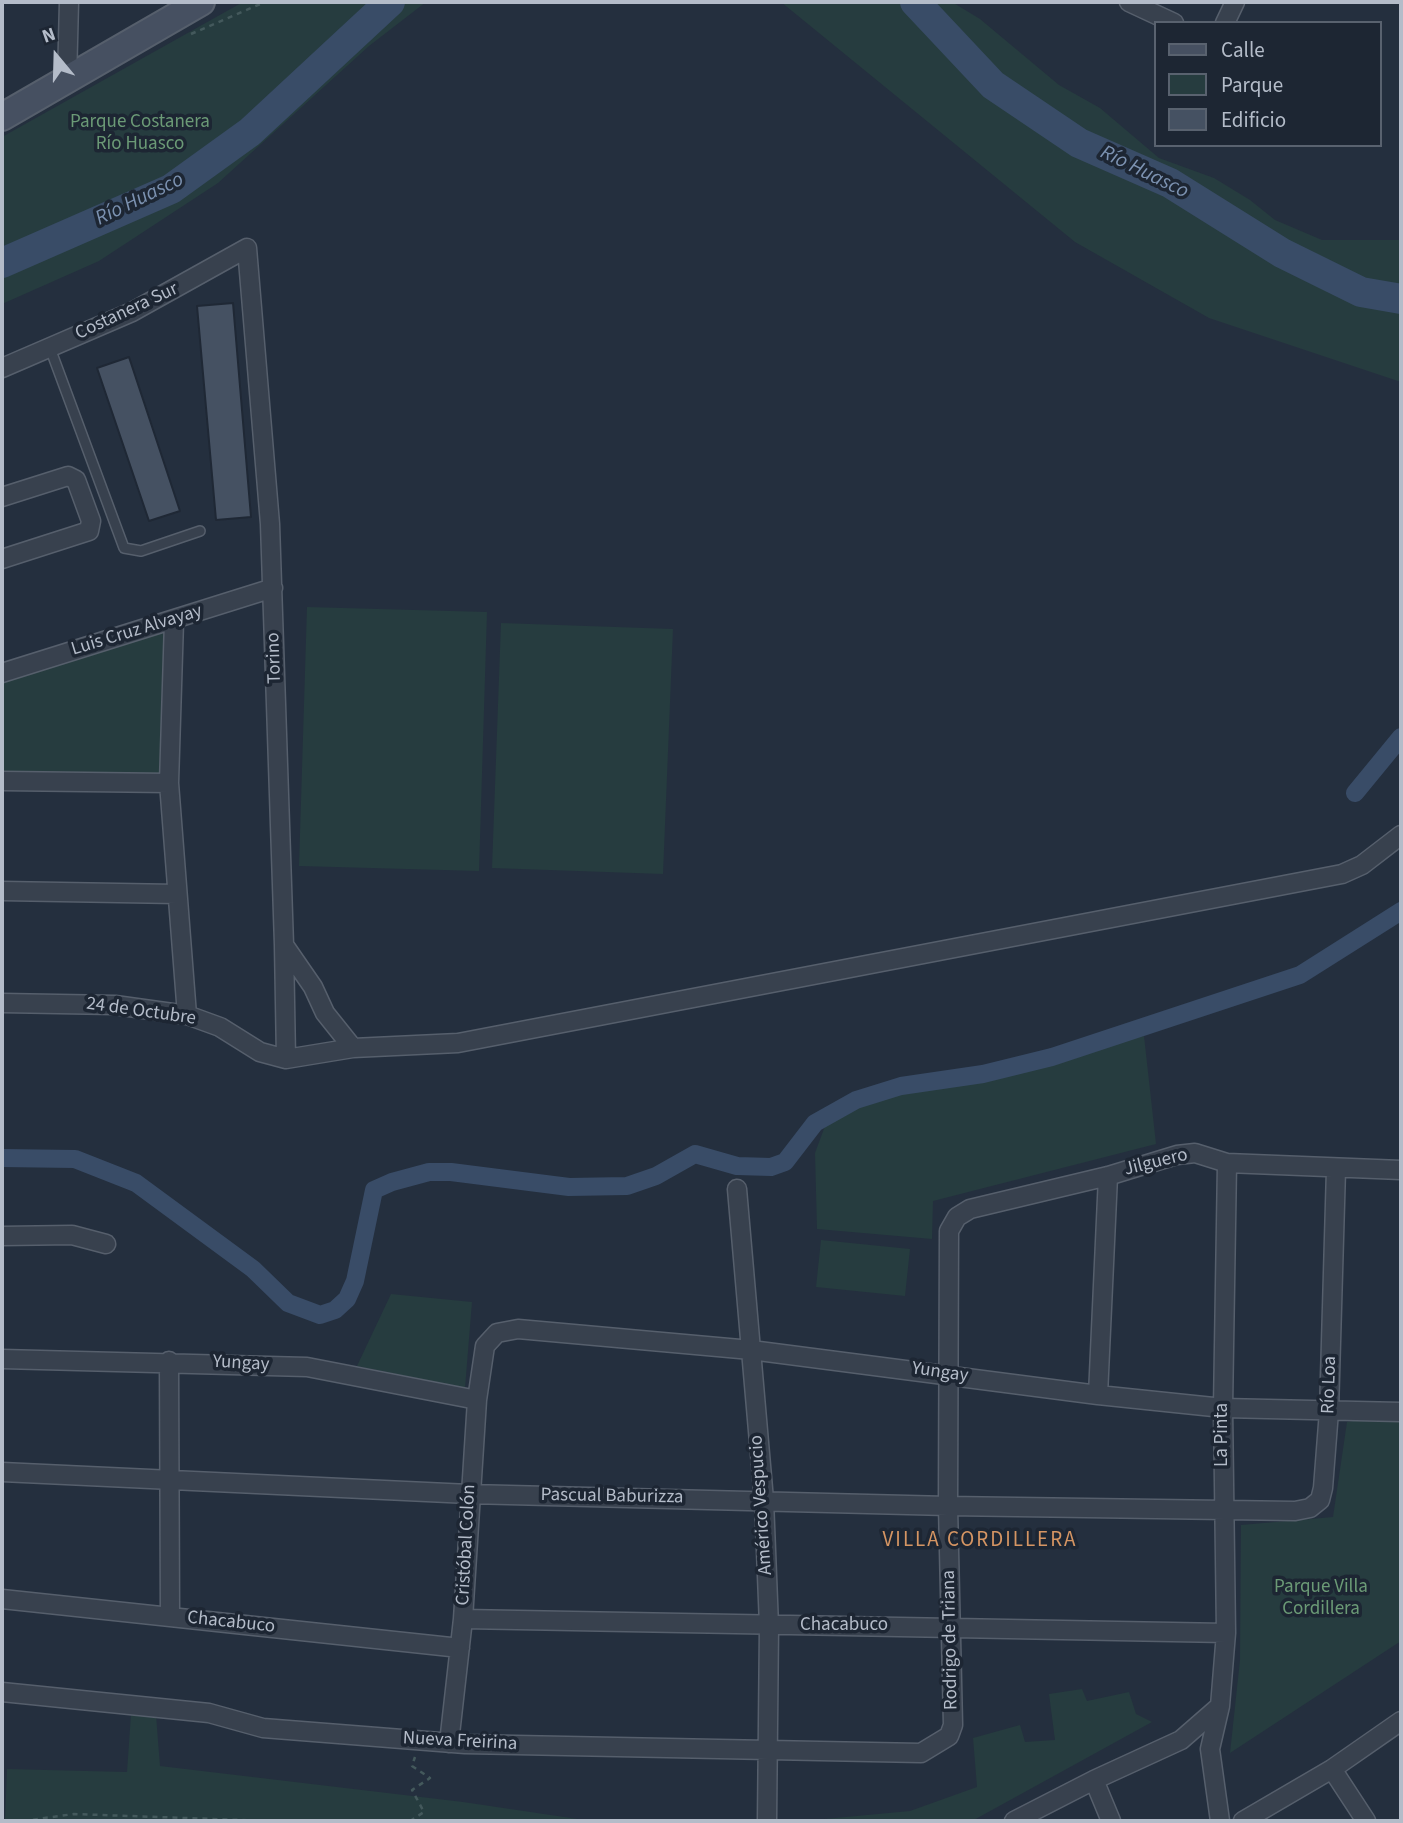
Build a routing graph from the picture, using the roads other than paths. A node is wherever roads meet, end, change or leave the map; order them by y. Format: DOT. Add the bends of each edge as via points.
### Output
graph roads {
  1 [pos="69,2"];
  2 [pos="201,2"];
  3 [pos="1129,2"];
  4 [pos="1235,2"];
  5 [pos="1170,21"];
  6 [pos="1226,21"];
  7 [pos="67,80"];
  8 [pos="7,107"];
  9 [pos="247,248"];
  10 [pos="50,348"];
  11 [pos="2,368"];
  12 [pos="2,497"];
  13 [pos="200,531"];
  14 [pos="2,559"];
  15 [pos="273,588"];
  16 [pos="174,621"];
  17 [pos="2,673"];
  18 [pos="2,781"];
  19 [pos="169,783"];
  20 [pos="1401,835"];
  21 [pos="2,891"];
  22 [pos="177,894"];
  23 [pos="284,945"];
  24 [pos="2,1003"];
  25 [pos="187,1015"];
  26 [pos="353,1048"];
  27 [pos="286,1059"];
  28 [pos="1227,1163"];
  29 [pos="1336,1169"];
  30 [pos="1401,1170"];
  31 [pos="1108,1176"];
  32 [pos="737,1189"];
  33 [pos="957,1217"];
  34 [pos="2,1236"];
  35 [pos="106,1244"];
  36 [pos="485,1346"];
  37 [pos="751,1350"];
  38 [pos="2,1359"];
  39 [pos="169,1361"];
  40 [pos="950,1374"];
  41 [pos="1098,1395"];
  42 [pos="477,1400"];
  43 [pos="1223,1408"];
  44 [pos="1329,1411"];
  45 [pos="1401,1412"];
  46 [pos="2,1472"];
  47 [pos="169,1477"];
  48 [pos="470,1494"];
  49 [pos="764,1500"];
  50 [pos="948,1506"];
  51 [pos="1223,1510"];
  52 [pos="2,1599"];
  53 [pos="170,1617"];
  54 [pos="463,1619"];
  55 [pos="769,1626"];
  56 [pos="950,1627"];
  57 [pos="1226,1633"];
  58 [pos="460,1648"];
  59 [pos="2,1692"];
  60 [pos="1220,1706"];
  61 [pos="1401,1721"];
  62 [pos="449,1743"];
  63 [pos="769,1752"];
  64 [pos="921,1753"];
  65 [pos="1332,1769"];
  66 [pos="1094,1780"];
  67 [pos="767,1821"];
  68 [pos="1014,1821"];
  69 [pos="1111,1821"];
  70 [pos="1220,1821"];
  71 [pos="1243,1821"];
  72 [pos="1366,1821"];
  1 -- 7 [label="street"];
  2 -- 7 [label="main road"];
  3 -- 5 [label="street"];
  4 -- 6 [label="street"];
  7 -- 8 [label="main road"];
  9 -- 10 [label="street, Costanera Sur" via="132,312"];
  9 -- 15 [label="street, Torino"];
  10 -- 11 [label="street, Costanera Sur"];
  10 -- 13 [label="lane" via="124,548 141,551"];
  12 -- 14 [label="street" via="68,476 76,480 91,521 89,531"];
  15 -- 16 [label="street, Luis Cruz Alvayay"];
  15 -- 23 [label="street, Torino"];
  16 -- 17 [label="street, Luis Cruz Alvayay"];
  16 -- 19 [label="street"];
  18 -- 19 [label="street"];
  19 -- 22 [label="street"];
  20 -- 26 [label="street, 24 de Octubre" via="1362,865 1329,877 458,1043"];
  21 -- 22 [label="street"];
  22 -- 25 [label="street"];
  23 -- 26 [label="street"];
  23 -- 27 [label="street, Torino"];
  24 -- 25 [label="street, 24 de Octubre" via="115,1005"];
  25 -- 27 [label="street, 24 de Octubre" via="220,1027 260,1052"];
  26 -- 27 [label="street, 24 de Octubre"];
  28 -- 29 [label="street, Jilguero"];
  28 -- 31 [label="street, Jilguero" via="1195,1153"];
  28 -- 43 [label="street, La Pinta"];
  29 -- 30 [label="street, Jilguero"];
  29 -- 44 [label="street, Río Loa"];
  31 -- 33 [label="street, Jilguero" via="970,1209"];
  31 -- 41 [label="street"];
  32 -- 37 [label="street, Américo Vespucio"];
  33 -- 40 [label="street, Rodrigo de Triana" via="949,1231"];
  34 -- 35 [label="street" via="72,1235"];
  36 -- 37 [label="street, Yungay" via="497,1333 518,1329"];
  36 -- 42 [label="street, Cristóbal Colón"];
  37 -- 40 [label="street, Yungay"];
  37 -- 49 [label="street, Américo Vespucio"];
  38 -- 39 [label="street, Yungay"];
  39 -- 42 [label="street, Yungay" via="307,1367"];
  39 -- 47 [label="street"];
  40 -- 41 [label="street, Yungay"];
  40 -- 50 [label="street, Rodrigo de Triana"];
  41 -- 43 [label="street, Yungay"];
  42 -- 48 [label="street, Cristóbal Colón"];
  43 -- 44 [label="street, Yungay"];
  43 -- 51 [label="street, La Pinta"];
  44 -- 45 [label="street, Yungay"];
  44 -- 51 [label="street, Río Loa" via="1320,1500 1295,1511"];
  46 -- 47 [label="street, Pascual Baburizza"];
  47 -- 48 [label="street, Pascual Baburizza"];
  47 -- 53 [label="street"];
  48 -- 49 [label="street, Pascual Baburizza"];
  48 -- 54 [label="street, Cristóbal Colón"];
  49 -- 50 [label="street, Pascual Baburizza"];
  49 -- 55 [label="street, Américo Vespucio"];
  50 -- 51 [label="street, Pascual Baburizza"];
  50 -- 56 [label="street, Rodrigo de Triana"];
  51 -- 57 [label="street, La Pinta"];
  52 -- 53 [label="street, Chacabuco"];
  53 -- 58 [label="street, Chacabuco"];
  54 -- 55 [label="street, Chacabuco"];
  54 -- 58 [label="street, Cristóbal Colón"];
  55 -- 56 [label="street, Chacabuco"];
  55 -- 63 [label="street, Américo Vespucio"];
  56 -- 57 [label="street, Chacabuco"];
  56 -- 64 [label="street, Rodrigo de Triana" via="953,1725 949,1736"];
  57 -- 60 [label="street, La Pinta"];
  58 -- 62 [label="street, Cristóbal Colón"];
  59 -- 62 [label="street, Nueva Freirina" via="209,1713 263,1728"];
  60 -- 66 [label="street" via="1181,1740"];
  60 -- 70 [label="street, La Pinta" via="1210,1749"];
  61 -- 65 [label="street"];
  62 -- 63 [label="street, Nueva Freirina"];
  63 -- 64 [label="street, Nueva Freirina"];
  63 -- 67 [label="street, Américo Vespucio"];
  65 -- 71 [label="street"];
  65 -- 72 [label="street"];
  66 -- 68 [label="street"];
  66 -- 69 [label="street"];
}
